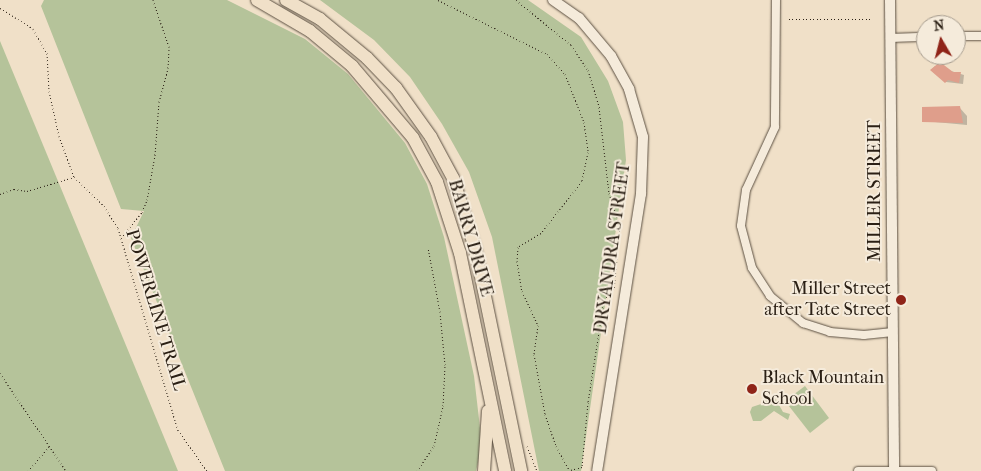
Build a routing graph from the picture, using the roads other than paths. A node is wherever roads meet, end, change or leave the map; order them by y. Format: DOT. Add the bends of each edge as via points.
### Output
graph roads {
  1 [pos="257,0"];
  2 [pos="286,0"];
  3 [pos="553,0"];
  4 [pos="776,0"];
  5 [pos="890,0"];
  6 [pos="966,36"];
  7 [pos="981,36"];
  8 [pos="916,37"];
  9 [pos="890,38"];
  10 [pos="893,332"];
  11 [pos="487,377"];
  12 [pos="484,471"];
  13 [pos="505,471"];
  14 [pos="521,471"];
  15 [pos="597,471"];
  16 [pos="858,471"];
  17 [pos="894,471"];
  18 [pos="932,471"];
  1 -- 11 [label="main road, BARRY DRIVE" via="310,31 352,66 413,138 437,182 460,253"];
  2 -- 14 [label="main road, BARRY DRIVE" via="320,19 367,58 396,88 431,137 453,178 475,248"];
  3 -- 15 [label="street, DRYANDRA STREET" via="579,18 611,56 629,89 642,137 641,194"];
  4 -- 10 [label="street" via="775,127 746,190 742,226 752,268 770,296 802,323 830,332 864,335"];
  5 -- 9 [label="street, MILLER STREET"];
  6 -- 7 [label="street"];
  8 -- 9 [label="street"];
  9 -- 10 [label="street, MILLER STREET"];
  10 -- 17 [label="street, MILLER STREET"];
  11 -- 12 [label="main road" via="488,439"];
  11 -- 13 [label="main road, BARRY DRIVE"];
  16 -- 17 [label="street"];
  17 -- 18 [label="street"];
}
